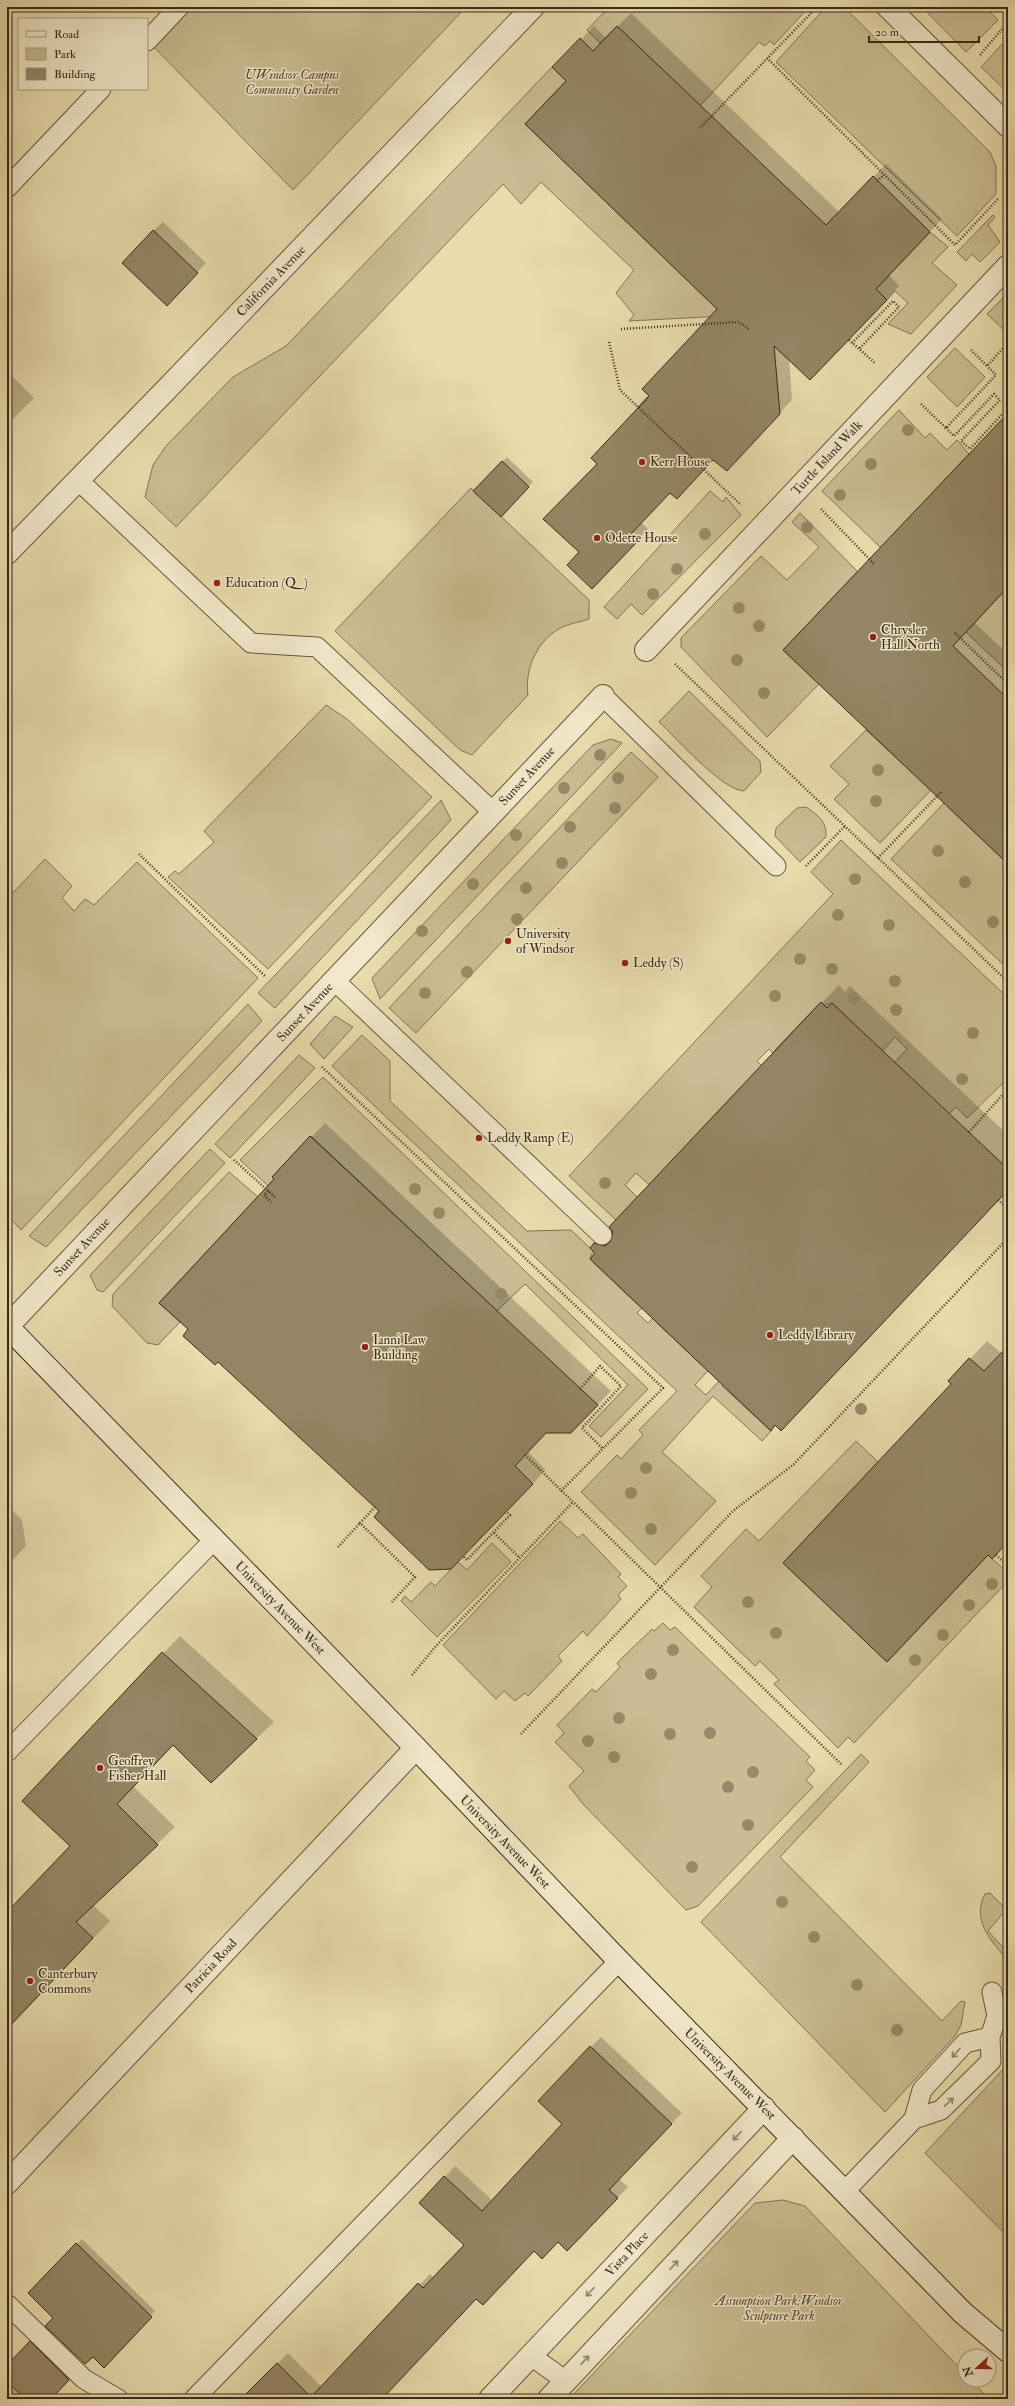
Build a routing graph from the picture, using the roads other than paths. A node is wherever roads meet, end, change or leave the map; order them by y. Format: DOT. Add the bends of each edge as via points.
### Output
graph roads {
  1 [pos="180,7"];
  2 [pos="534,7"];
  3 [pos="888,7"];
  4 [pos="148,40"];
  5 [pos="100,90"];
  6 [pos="1008,126"];
  7 [pos="7,188"];
  8 [pos="1008,266"];
  9 [pos="78,480"];
  10 [pos="7,553"];
  11 [pos="649,647"];
  12 [pos="602,696"];
  13 [pos="493,812"];
  14 [pos="776,866"];
  15 [pos="334,980"];
  16 [pos="602,1235"];
  17 [pos="7,1327"];
  18 [pos="214,1540"];
  19 [pos="416,1748"];
  20 [pos="7,1752"];
  21 [pos="619,1961"];
  22 [pos="992,1992"];
  23 [pos="990,2037"];
  24 [pos="764,2108"];
  25 [pos="914,2119"];
  26 [pos="793,2138"];
  27 [pos="7,2183"];
  28 [pos="845,2191"];
  29 [pos="7,2304"];
  30 [pos="1008,2351"];
  31 [pos="531,2356"];
  32 [pos="566,2381"];
  33 [pos="118,2399"];
  34 [pos="194,2399"];
  35 [pos="490,2399"];
  36 [pos="549,2399"];
  1 -- 4 [label="lane"];
  2 -- 9 [label="street, California Avenue"];
  3 -- 6 [label="street"];
  5 -- 7 [label="lane"];
  8 -- 11 [label="street, Turtle Island Walk"];
  9 -- 10 [label="street, California Avenue"];
  9 -- 13 [label="lane" via="251,643 317,647"];
  12 -- 13 [label="street, Sunset Avenue"];
  12 -- 14 [label="lane"];
  13 -- 15 [label="street, Sunset Avenue"];
  15 -- 16 [label="lane"];
  15 -- 17 [label="street, Sunset Avenue"];
  17 -- 18 [label="street, University Avenue West"];
  18 -- 19 [label="street, University Avenue West"];
  18 -- 20 [label="lane"];
  19 -- 21 [label="street, University Avenue West"];
  19 -- 27 [label="street, Patricia Road"];
  21 -- 24 [label="street, University Avenue West"];
  21 -- 34 [label="lane"];
  22 -- 23 [label="lane" via="997,2016"];
  23 -- 25 [label="lane, one-way" via="965,2043 922,2090"];
  25 -- 23 [label="lane, one-way" via="940,2110 991,2061"];
  24 -- 26 [label="street, University Avenue West"];
  24 -- 31 [label="street, Vista Place, one-way"];
  25 -- 28 [label="lane"];
  26 -- 28 [label="street, University Avenue West"];
  32 -- 26 [label="street, one-way"];
  28 -- 30 [label="street, University Avenue West" via="963,2313"];
  29 -- 33 [label="lane" via="84,2379"];
  31 -- 32 [label="lane"];
  31 -- 35 [label="street, Vista Place"];
  32 -- 36 [label="street"];
}
